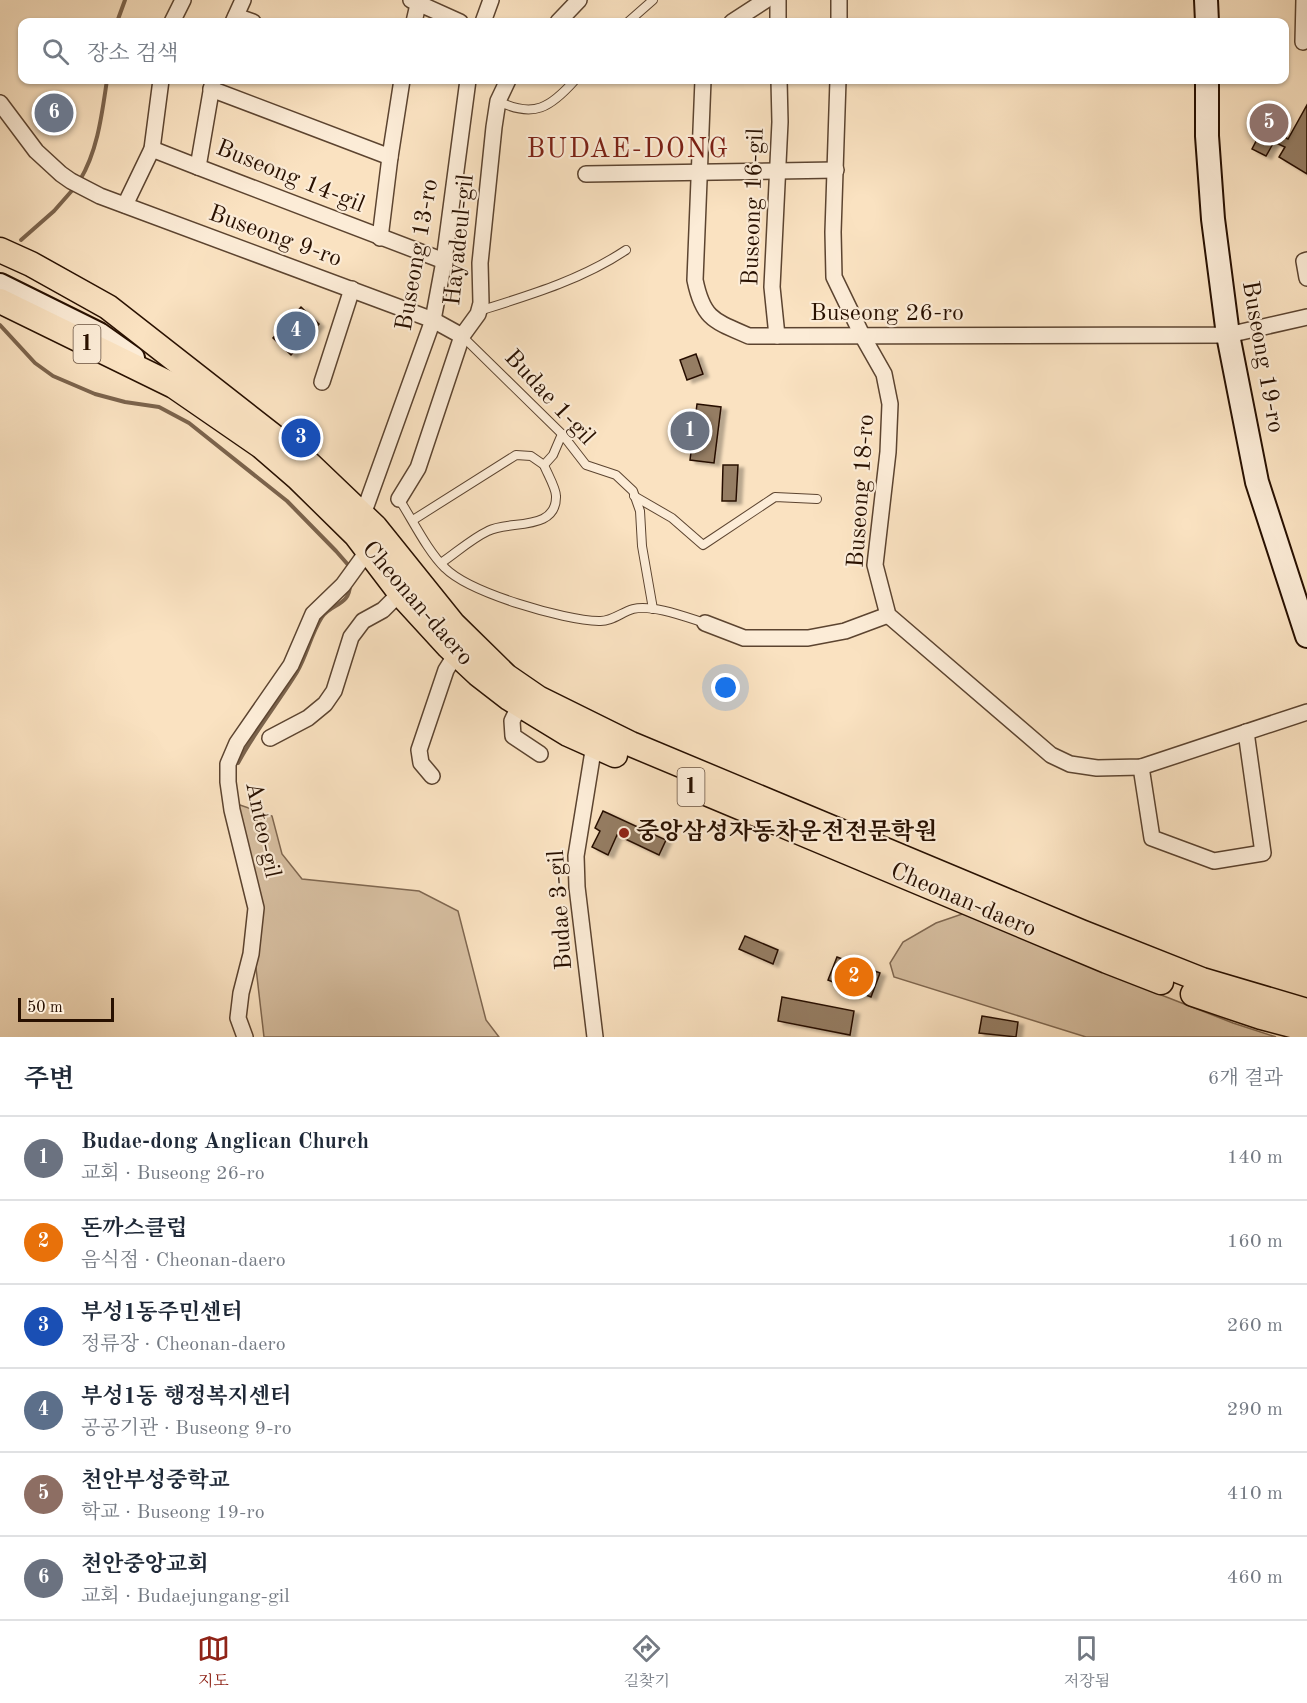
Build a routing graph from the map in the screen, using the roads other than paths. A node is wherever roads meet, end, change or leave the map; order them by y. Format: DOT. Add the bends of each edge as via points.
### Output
graph roads {
  1 [pos="183,0"];
  2 [pos="243,0"];
  3 [pos="491,0"];
  4 [pos="579,0"];
  5 [pos="653,0"];
  6 [pos="766,0"];
  7 [pos="778,0"];
  8 [pos="839,0"];
  9 [pos="1206,0"];
  10 [pos="1304,0"];
  11 [pos="416,1"];
  12 [pos="174,18"];
  13 [pos="234,18"];
  14 [pos="414,18"];
  15 [pos="452,18"];
  16 [pos="484,18"];
  17 [pos="562,18"];
  18 [pos="633,18"];
  19 [pos="738,18"];
  20 [pos="778,18"];
  21 [pos="839,18"];
  22 [pos="1207,18"];
  23 [pos="1303,42"];
  24 [pos="160,84"];
  25 [pos="212,84"];
  26 [pos="401,84"];
  27 [pos="467,84"];
  28 [pos="506,84"];
  29 [pos="572,84"];
  30 [pos="703,84"];
  31 [pos="779,84"];
  32 [pos="838,84"];
  33 [pos="1207,84"];
  34 [pos="498,101"];
  35 [pos="0,103"];
  36 [pos="152,149"];
  37 [pos="390,157"];
  38 [pos="198,167"];
  39 [pos="778,170"];
  40 [pos="836,170"];
  41 [pos="700,172"];
  42 [pos="586,174"];
  43 [pos="124,205"];
  44 [pos="380,238"];
  45 [pos="0,250"];
  46 [pos="626,250"];
  47 [pos="444,261"];
  48 [pos="1307,261"];
  49 [pos="0,270"];
  50 [pos="1307,278"];
  51 [pos="0,285"];
  52 [pos="352,289"];
  53 [pos="0,301"];
  54 [pos="479,311"];
  55 [pos="1307,316"];
  56 [pos="434,320"];
  57 [pos="1228,335"];
  58 [pos="462,336"];
  59 [pos="777,336"];
  60 [pos="863,337"];
  61 [pos="174,361"];
  62 [pos="322,382"];
  63 [pos="174,386"];
  64 [pos="562,434"];
  65 [pos="544,465"];
  66 [pos="634,496"];
  67 [pos="399,499"];
  68 [pos="817,499"];
  69 [pos="413,520"];
  70 [pos="365,540"];
  71 [pos="441,563"];
  72 [pos="400,593"];
  73 [pos="653,609"];
  74 [pos="888,615"];
  75 [pos="705,623"];
  76 [pos="1307,636"];
  77 [pos="456,654"];
  78 [pos="520,704"];
  79 [pos="1307,712"];
  80 [pos="1246,732"];
  81 [pos="270,738"];
  82 [pos="594,745"];
  83 [pos="540,754"];
  84 [pos="1141,767"];
  85 [pos="432,776"];
  86 [pos="1307,1011"];
  87 [pos="1307,1029"];
  88 [pos="245,1037"];
  89 [pos="595,1037"];
  1 -- 12 [label="street"];
  2 -- 13 [label="street"];
  3 -- 16 [label="street"];
  4 -- 17 [label="street"];
  5 -- 18 [label="lane"];
  6 -- 19 [label="street"];
  7 -- 20 [label="street"];
  8 -- 21 [label="street"];
  9 -- 22 [label="street"];
  10 -- 23 [label="street"];
  11 -- 14 [label="street"];
  11 -- 15 [label="street"];
  24 -- 36 [label="street"];
  25 -- 37 [label="street"];
  25 -- 38 [label="street, Buseong 14-gil"];
  26 -- 37 [label="street"];
  27 -- 47 [label="street, Buseong 13-ro"];
  28 -- 34 [label="street, Hayadeul-gil"];
  29 -- 34 [label="lane" via="558,100 540,109 510,107"];
  30 -- 41 [label="street, Buseong 26-ro"];
  31 -- 39 [label="street, Buseong 16-gil"];
  32 -- 40 [label="street, Buseong 18-ro"];
  33 -- 57 [label="street, Buseong 19-ro" via="1213,219"];
  34 -- 54 [label="street, Hayadeul-gil" via="480,262"];
  35 -- 43 [label="street, Buseong 9-ro" via="36,151 71,181"];
  36 -- 38 [label="street"];
  36 -- 43 [label="street"];
  37 -- 44 [label="street"];
  38 -- 44 [label="street, Buseong 14-gil"];
  39 -- 40 [label="street"];
  39 -- 41 [label="street"];
  39 -- 59 [label="street, Buseong 16-gil" via="772,287"];
  40 -- 60 [label="street, Buseong 18-ro" via="834,277"];
  41 -- 42 [label="street"];
  41 -- 59 [label="street, Buseong 26-ro" via="695,280 700,303 714,320 741,333"];
  43 -- 52 [label="street, Buseong 9-ro"];
  44 -- 47 [label="street, Buseong 14-gil"];
  45 -- 61 [label="main road, 1" via="108,307"];
  46 -- 54 [label="lane" via="556,286"];
  47 -- 56 [label="street, Buseong 13-ro"];
  48 -- 50 [label="street"];
  49 -- 61 [label="street, Cheonan-daero" via="113,325"];
  51 -- 63 [label="street, Cheonan-daero" via="99,334"];
  52 -- 56 [label="street, Buseong 9-ro"];
  52 -- 62 [label="street"];
  53 -- 63 [label="main road, 1"];
  54 -- 58 [label="street, Hayadeul-gil"];
  55 -- 57 [label="street, Buseong 26-ro"];
  56 -- 58 [label="street, Buseong 9-ro"];
  56 -- 70 [label="street, Buseong 13-ro"];
  57 -- 60 [label="street, Buseong 26-ro"];
  57 -- 76 [label="street, Buseong 19-ro" via="1257,482"];
  58 -- 64 [label="lane, Budae 1-gil"];
  58 -- 67 [label="street, Hayadeul-gil" via="418,468"];
  59 -- 60 [label="street, Buseong 26-ro"];
  60 -- 74 [label="street, Buseong 18-ro" via="884,374 890,404 875,565"];
  61 -- 70 [label="main road, Cheonan-daero / 1" via="310,465"];
  63 -- 70 [label="main road, Cheonan-daero / 1" via="261,446"];
  64 -- 65 [label="lane"];
  64 -- 66 [label="lane, Budae 1-gil" via="586,465 616,475"];
  65 -- 69 [label="lane" via="531,456 516,455"];
  65 -- 71 [label="lane" via="556,497 552,510 534,523 489,530"];
  66 -- 68 [label="lane" via="672,518 703,545 775,497"];
  66 -- 73 [label="lane, Budae 1-gil" via="640,511"];
  67 -- 69 [label="lane"];
  69 -- 71 [label="lane"];
  70 -- 72 [label="main road, Cheonan-daero / 1"];
  70 -- 86 [label="main road, Cheonan-daero / 1" via="506,676 575,718 1080,932 1202,980"];
  70 -- 88 [label="street, Anteo-gil" via="343,585 314,614 291,665 237,744 228,764 232,810 256,908 238,1018"];
  71 -- 73 [label="lane" via="478,588 565,616 601,622 634,609"];
  72 -- 77 [label="main road, Cheonan-daero / 1"];
  72 -- 81 [label="street" via="363,621 351,637 334,691 325,704"];
  73 -- 75 [label="lane"];
  74 -- 75 [label="street" via="845,631 808,638 744,638"];
  74 -- 84 [label="street" via="1051,755 1070,764 1097,768"];
  77 -- 78 [label="main road, Cheonan-daero / 1"];
  77 -- 85 [label="street" via="446,670 418,750 421,763"];
  78 -- 82 [label="main road, Cheonan-daero / 1"];
  78 -- 83 [label="street" via="512,721 513,736"];
  79 -- 80 [label="street"];
  80 -- 84 [label="street"];
  80 -- 84 [label="street" via="1263,853 1214,861 1152,838"];
  82 -- 87 [label="main road, Cheonan-daero / 1" via="1107,961 1261,1017"];
  82 -- 89 [label="street, Budae 3-gil" via="576,856"];
}
